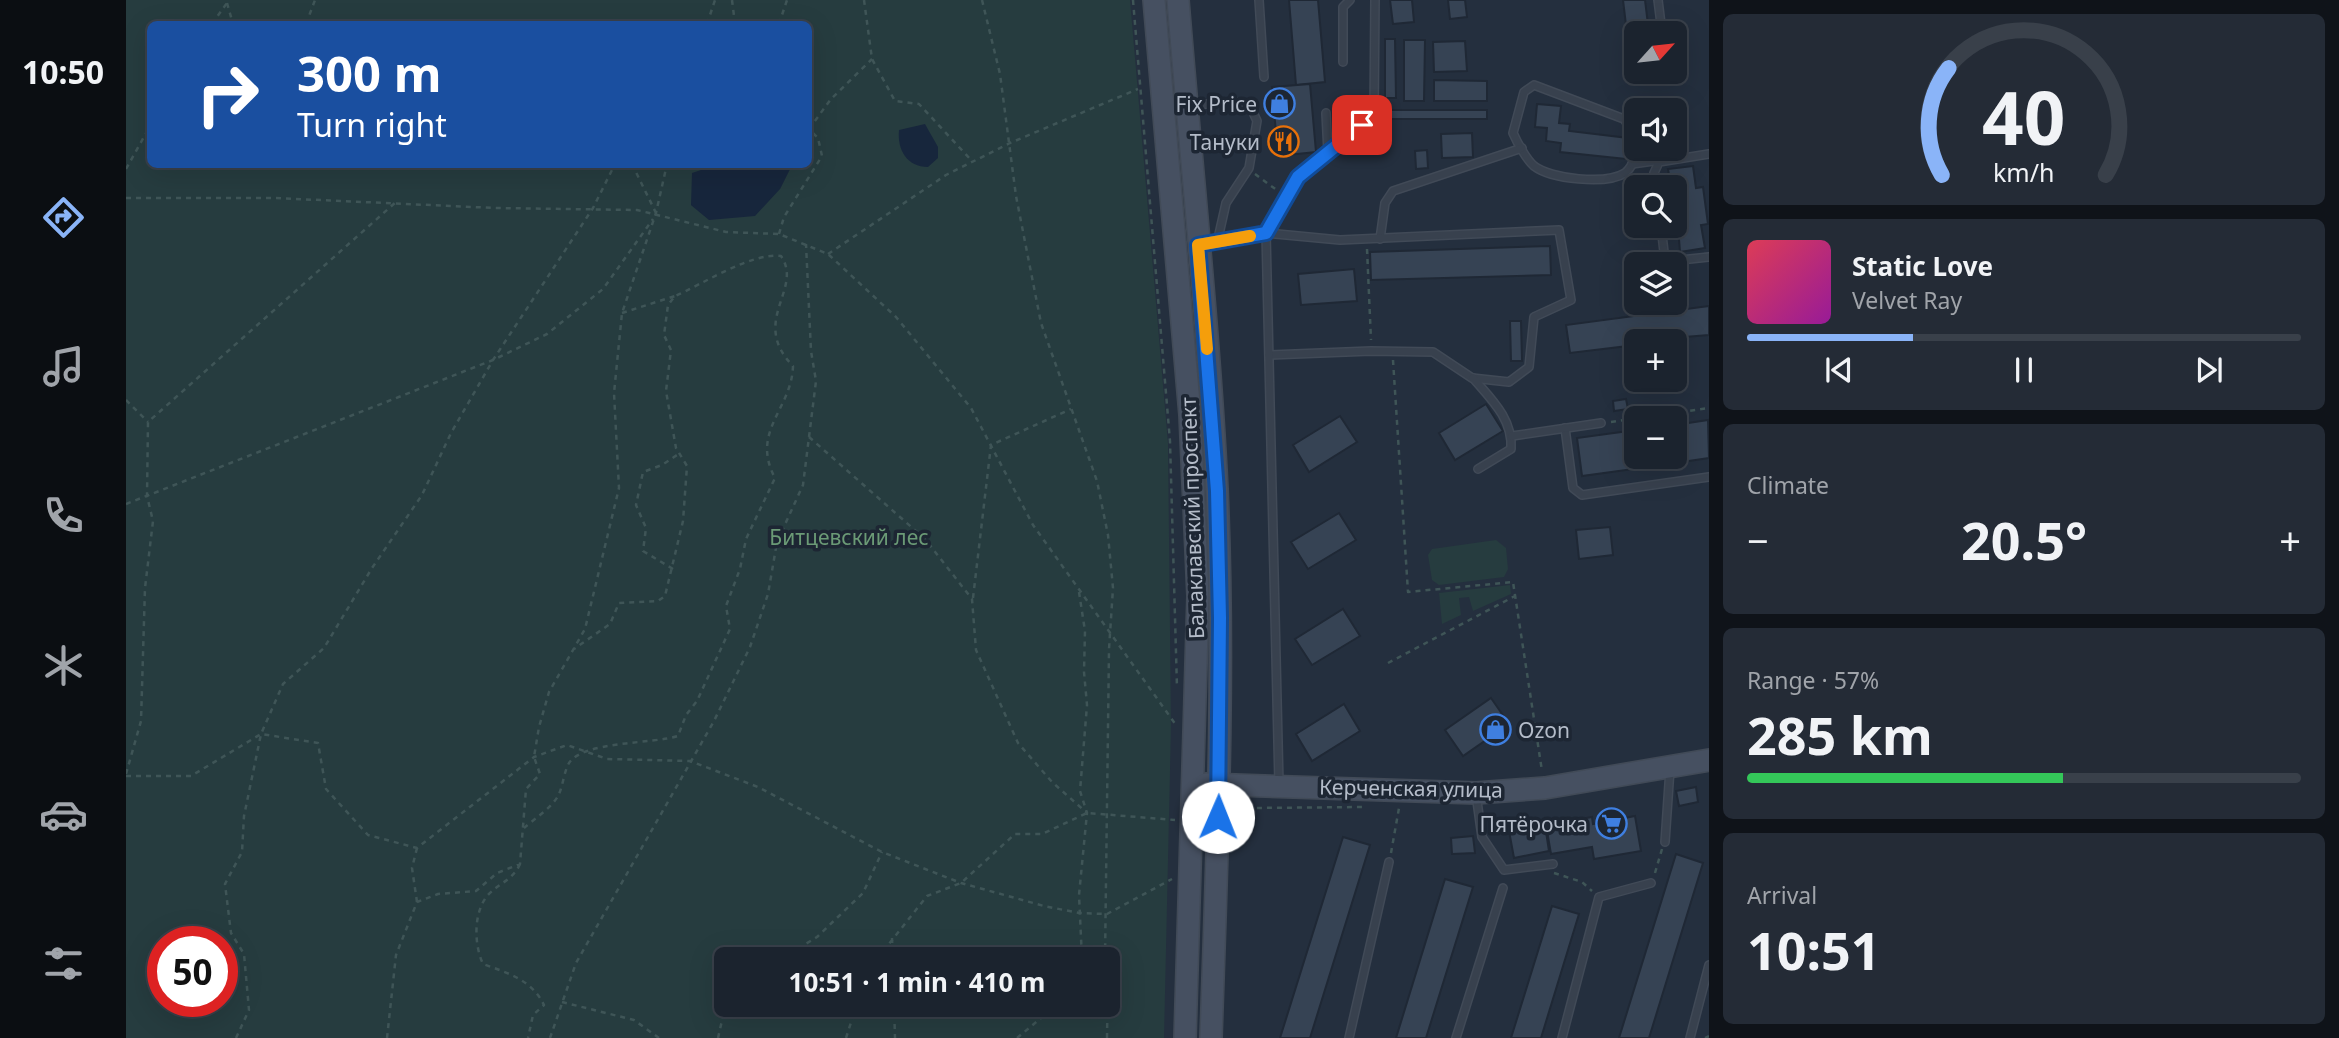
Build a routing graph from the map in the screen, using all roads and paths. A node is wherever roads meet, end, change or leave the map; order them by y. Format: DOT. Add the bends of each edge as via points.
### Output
graph roads {
  1 [pos="315,0"];
  2 [pos="715,0"];
  3 [pos="732,0"];
  4 [pos="786,0"];
  5 [pos="864,0"];
  6 [pos="982,0"];
  7 [pos="1133,0"];
  8 [pos="1154,0"];
  9 [pos="1178,0"];
  10 [pos="1259,0"];
  11 [pos="1350,0"];
  12 [pos="1375,0"];
  13 [pos="1658,0"];
  14 [pos="228,2"];
  15 [pos="214,21"];
  16 [pos="232,21"];
  17 [pos="307,21"];
  18 [pos="707,21"];
  19 [pos="735,21"];
  20 [pos="780,21"];
  21 [pos="1661,21"];
  22 [pos="872,59"];
  23 [pos="1343,62"];
  24 [pos="1264,78"];
  25 [pos="1138,89"];
  26 [pos="1186,105"];
  27 [pos="1326,113"];
  28 [pos="1624,119"];
  29 [pos="812,125"];
  30 [pos="147,131"];
  31 [pos="812,132"];
  32 [pos="1010,143"];
  33 [pos="1522,148"];
  34 [pos="1328,153"];
  35 [pos="1709,155"];
  36 [pos="1687,157"];
  37 [pos="973,161"];
  38 [pos="1633,161"];
  39 [pos="1652,161"];
  40 [pos="1632,164"];
  41 [pos="613,168"];
  42 [pos="634,168"];
  43 [pos="666,168"];
  44 [pos="126,169"];
  45 [pos="1249,169"];
  46 [pos="126,198"];
  47 [pos="1286,198"];
  48 [pos="396,202"];
  49 [pos="593,208"];
  50 [pos="656,213"];
  51 [pos="1266,233"];
  52 [pos="779,234"];
  53 [pos="1662,238"];
  54 [pos="1366,239"];
  55 [pos="1380,239"];
  56 [pos="806,244"];
  57 [pos="1207,244"];
  58 [pos="828,254"];
  59 [pos="1709,257"];
  60 [pos="675,296"];
  61 [pos="622,313"];
  62 [pos="1371,351"];
  63 [pos="1392,353"];
  64 [pos="1269,355"];
  65 [pos="493,360"];
  66 [pos="1472,378"];
  67 [pos="126,400"];
  68 [pos="1709,408"];
  69 [pos="1071,409"];
  70 [pos="148,422"];
  71 [pos="1601,423"];
  72 [pos="1564,428"];
  73 [pos="1512,436"];
  74 [pos="809,437"];
  75 [pos="991,446"];
  76 [pos="680,453"];
  77 [pos="1478,469"];
  78 [pos="1709,477"];
  79 [pos="147,496"];
  80 [pos="126,504"];
  81 [pos="673,569"];
  82 [pos="1078,589"];
  83 [pos="1515,596"];
  84 [pos="972,599"];
  85 [pos="1110,629"];
  86 [pos="574,649"];
  87 [pos="1388,663"];
  88 [pos="1177,700"];
  89 [pos="1178,714"];
  90 [pos="261,734"];
  91 [pos="534,757"];
  92 [pos="1709,760"];
  93 [pos="690,761"];
  94 [pos="1670,767"];
  95 [pos="126,775"];
  96 [pos="1194,784"];
  97 [pos="1219,784"];
  98 [pos="1279,785"];
  99 [pos="1545,788"];
  100 [pos="1401,791"];
  101 [pos="1476,793"];
  102 [pos="1372,807"];
  103 [pos="1087,813"];
  104 [pos="1109,815"];
  105 [pos="1240,816"];
  106 [pos="1179,820"];
  107 [pos="524,828"];
  108 [pos="1665,842"];
  109 [pos="417,848"];
  110 [pos="882,852"];
  111 [pos="1389,862"];
  112 [pos="520,864"];
  113 [pos="1553,864"];
  114 [pos="1173,867"];
  115 [pos="1534,867"];
  116 [pos="1172,879"];
  117 [pos="961,883"];
  118 [pos="1651,883"];
  119 [pos="1503,888"];
  120 [pos="1172,892"];
  121 [pos="1599,897"];
  122 [pos="417,902"];
  123 [pos="1079,913"];
  124 [pos="1107,914"];
  125 [pos="892,937"];
  126 [pos="801,947"];
  127 [pos="885,947"];
  128 [pos="892,947"];
  129 [pos="1081,947"];
  130 [pos="1106,947"];
  131 [pos="1709,965"];
  132 [pos="562,1002"];
  133 [pos="723,1017"];
  134 [pos="853,1017"];
  135 [pos="894,1017"];
  136 [pos="1042,1017"];
  137 [pos="1107,1017"];
  138 [pos="236,1038"];
  139 [pos="387,1038"];
  140 [pos="528,1038"];
  141 [pos="550,1038"];
  142 [pos="659,1038"];
  143 [pos="718,1038"];
  144 [pos="846,1038"];
  145 [pos="895,1038"];
  146 [pos="1017,1038"];
  147 [pos="1107,1038"];
  148 [pos="1185,1038"];
  149 [pos="1213,1038"];
  150 [pos="1349,1038"];
  151 [pos="1456,1038"];
  152 [pos="1562,1038"];
  153 [pos="1690,1038"];
  1 -- 17 [label="path"];
  2 -- 18 [label="path"];
  3 -- 19 [label="path"];
  4 -- 20 [label="path"];
  5 -- 22 [label="path"];
  6 -- 32 [label="path"];
  7 -- 88 [label="path" via="1170,441"];
  8 -- 96 [label="main road, Балаклавский проспект" via="1190,415 1198,596"];
  9 -- 26 [label="main road, Балаклавский проспект"];
  10 -- 24 [label="lane"];
  11 -- 23 [label="lane" via="1342,7"];
  12 -- 34 [label="lane" via="1374,116"];
  13 -- 21 [label="lane"];
  14 -- 15 [label="path"];
  14 -- 16 [label="path"];
  22 -- 29 [label="path"];
  22 -- 37 [label="path" via="895,101 919,104"];
  25 -- 32 [label="path"];
  26 -- 45 [label="lane" via="1239,102 1252,110 1257,121"];
  26 -- 57 [label="main road, Балаклавский проспект"];
  27 -- 34 [label="lane"];
  28 -- 33 [label="lane" via="1534,85 1524,92 1514,127"];
  30 -- 44 [label="path"];
  31 -- 52 [label="path" via="822,156 784,217"];
  32 -- 37 [label="path"];
  32 -- 69 [label="path" via="1041,323"];
  33 -- 40 [label="lane" via="1534,166 1561,177 1613,177"];
  33 -- 55 [label="lane" via="1393,191 1385,203"];
  34 -- 47 [label="lane" via="1298,177"];
  35 -- 36 [label="lane"];
  37 -- 58 [label="path"];
  38 -- 40 [label="lane"];
  39 -- 40 [label="lane"];
  41 -- 49 [label="path"];
  42 -- 50 [label="path"];
  43 -- 50 [label="path"];
  45 -- 47 [label="path"];
  45 -- 57 [label="lane"];
  46 -- 48 [label="path"];
  47 -- 51 [label="lane"];
  48 -- 49 [label="path"];
  48 -- 70 [label="path"];
  49 -- 50 [label="path"];
  49 -- 65 [label="path"];
  50 -- 52 [label="path" via="726,232"];
  50 -- 61 [label="path"];
  50 -- 65 [label="path" via="603,289 547,334"];
  51 -- 54 [label="lane"];
  51 -- 57 [label="lane"];
  51 -- 64 [label="lane"];
  52 -- 56 [label="path"];
  53 -- 59 [label="lane" via="1671,261"];
  54 -- 55 [label="lane"];
  54 -- 62 [label="path"];
  55 -- 66 [label="lane" via="1559,230 1571,300 1534,317 1529,367 1508,382"];
  56 -- 58 [label="path"];
  56 -- 74 [label="path" via="816,382"];
  57 -- 97 [label="main road, Балаклавский проспект" via="1220,618"];
  58 -- 75 [label="path" via="883,303 924,349 971,408"];
  60 -- 61 [label="path"];
  60 -- 76 [label="path" via="668,305 664,335 671,350 666,391"];
  60 -- 107 [label="path" via="771,254 781,256 787,264 789,283 775,320 780,353 793,366 793,384 775,415 766,448 775,478 746,539 726,606 730,629 678,736 656,743 620,743 576,757 557,798"];
  61 -- 86 [label="path" via="614,393 618,488 585,629"];
  62 -- 63 [label="lane"];
  62 -- 64 [label="lane"];
  63 -- 66 [label="lane" via="1433,352"];
  63 -- 83 [label="path" via="1408,592 1513,582"];
  64 -- 98 [label="lane"];
  65 -- 79 [label="path"];
  65 -- 90 [label="path" via="422,495 324,648 283,684"];
  66 -- 73 [label="lane" via="1500,410"];
  67 -- 70 [label="path"];
  68 -- 71 [label="path"];
  69 -- 75 [label="path"];
  69 -- 85 [label="path" via="1097,481 1108,535 1114,588"];
  70 -- 79 [label="path"];
  71 -- 72 [label="lane"];
  72 -- 73 [label="lane"];
  72 -- 78 [label="lane" via="1573,488 1582,495"];
  73 -- 77 [label="lane" via="1511,449"];
  74 -- 84 [label="path" via="925,539"];
  74 -- 93 [label="path" via="803,485 777,542 768,594 750,648"];
  75 -- 82 [label="path" via="1033,525"];
  75 -- 84 [label="path"];
  76 -- 81 [label="path" via="687,466 684,522"];
  76 -- 81 [label="path" via="643,472 636,505 646,528 643,551"];
  79 -- 80 [label="path"];
  79 -- 95 [label="path" via="152,521 141,721"];
  81 -- 86 [label="path" via="666,596 658,601 619,603 610,624"];
  82 -- 85 [label="path"];
  82 -- 103 [label="path" via="1085,631 1087,705 1080,791"];
  83 -- 87 [label="path"];
  83 -- 99 [label="path"];
  84 -- 103 [label="path" via="976,650 1018,743"];
  85 -- 89 [label="path" via="1178,727"];
  85 -- 104 [label="path"];
  86 -- 91 [label="path" via="549,692"];
  90 -- 95 [label="path" via="191,776"];
  90 -- 109 [label="path" via="318,743 326,789 368,835"];
  90 -- 138 [label="path" via="244,816 242,852 225,884 231,933 244,954 249,1010"];
  91 -- 93 [label="path" via="568,745 607,759"];
  91 -- 107 [label="path" via="540,774 526,789"];
  91 -- 109 [label="path"];
  92 -- 94 [label="main road, Керченская улица"];
  93 -- 110 [label="path" via="758,787"];
  93 -- 132 [label="path" via="576,963"];
  94 -- 99 [label="main road, Керченская улица"];
  94 -- 108 [label="lane"];
  96 -- 97 [label="main road, Керченская улица"];
  96 -- 148 [label="main road, Балаклавский проспект"];
  97 -- 98 [label="main road, Керченская улица"];
  97 -- 149 [label="main road, Балаклавский проспект"];
  98 -- 100 [label="main road, Керченская улица"];
  99 -- 101 [label="main road, Керченская улица"];
  100 -- 101 [label="main road, Керченская улица"];
  100 -- 111 [label="path"];
  101 -- 115 [label="lane" via="1482,837 1504,870"];
  102 -- 105 [label="path" via="1249,808"];
  103 -- 104 [label="path"];
  103 -- 117 [label="path" via="1042,834 1015,834"];
  103 -- 123 [label="path"];
  104 -- 106 [label="path"];
  104 -- 124 [label="path"];
  107 -- 112 [label="path"];
  108 -- 118 [label="path"];
  109 -- 122 [label="path" via="412,868"];
  110 -- 117 [label="path"];
  110 -- 126 [label="path" via="863,893"];
  111 -- 150 [label="lane"];
  112 -- 122 [label="path" via="497,873 476,891 438,894"];
  112 -- 140 [label="path" via="515,875 488,895 475,947 482,964 537,990 544,1005 533,1014"];
  113 -- 115 [label="lane"];
  114 -- 116 [label="path"];
  115 -- 121 [label="path" via="1582,882"];
  116 -- 120 [label="path"];
  116 -- 124 [label="path"];
  117 -- 123 [label="path"];
  117 -- 125 [label="path" via="927,895"];
  118 -- 121 [label="lane"];
  119 -- 151 [label="lane"];
  121 -- 152 [label="lane"];
  122 -- 139 [label="path" via="396,956"];
  123 -- 124 [label="path"];
  123 -- 129 [label="path"];
  124 -- 130 [label="path"];
  125 -- 127 [label="path"];
  125 -- 128 [label="path"];
  131 -- 153 [label="lane"];
  132 -- 141 [label="path"];
  132 -- 142 [label="path" via="634,1020"];
  133 -- 143 [label="path"];
  134 -- 144 [label="path"];
  135 -- 145 [label="path"];
  136 -- 146 [label="path"];
  137 -- 147 [label="path"];
}
